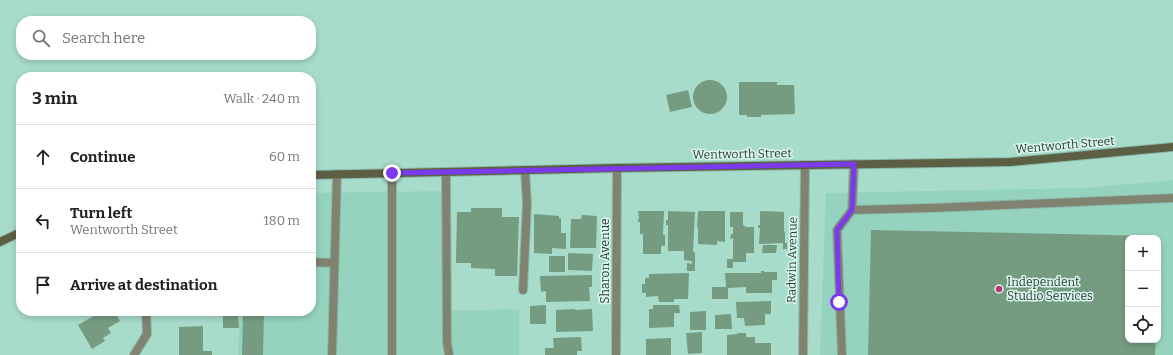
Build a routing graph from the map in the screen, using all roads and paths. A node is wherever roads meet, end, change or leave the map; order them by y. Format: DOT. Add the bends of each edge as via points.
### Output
graph roads {
  1 [pos="1173,147"];
  2 [pos="854,164"];
  3 [pos="805,165"];
  4 [pos="618,168"];
  5 [pos="525,170"];
  6 [pos="446,172"];
  7 [pos="392,173"];
  8 [pos="316,174"];
  9 [pos="337,174"];
  10 [pos="1173,198"];
  11 [pos="852,210"];
  12 [pos="16,234"];
  13 [pos="0,242"];
  14 [pos="316,262"];
  15 [pos="334,263"];
  16 [pos="523,290"];
  17 [pos="146,316"];
  18 [pos="134,355"];
  19 [pos="332,355"];
  20 [pos="392,355"];
  21 [pos="449,355"];
  22 [pos="616,355"];
  23 [pos="803,355"];
  24 [pos="842,355"];
  1 -- 2 [label="main road, Wentworth Street" via="1010,162"];
  2 -- 3 [label="main road, Wentworth Street"];
  2 -- 11 [label="street"];
  3 -- 4 [label="main road, Wentworth Street"];
  3 -- 23 [label="street, Radwin Avenue"];
  4 -- 5 [label="main road, Wentworth Street"];
  4 -- 22 [label="street, Sharon Avenue"];
  5 -- 6 [label="main road, Wentworth Street"];
  5 -- 16 [label="street" via="527,203"];
  6 -- 7 [label="main road, Wentworth Street"];
  6 -- 21 [label="street"];
  7 -- 9 [label="main road, Wentworth Street"];
  7 -- 20 [label="street"];
  8 -- 9 [label="main road, Wentworth Street"];
  9 -- 15 [label="street"];
  10 -- 11 [label="street"];
  11 -- 24 [label="street" via="837,230"];
  12 -- 13 [label="main road"];
  14 -- 15 [label="street"];
  15 -- 19 [label="street"];
  17 -- 18 [label="street" via="147,334"];
}
